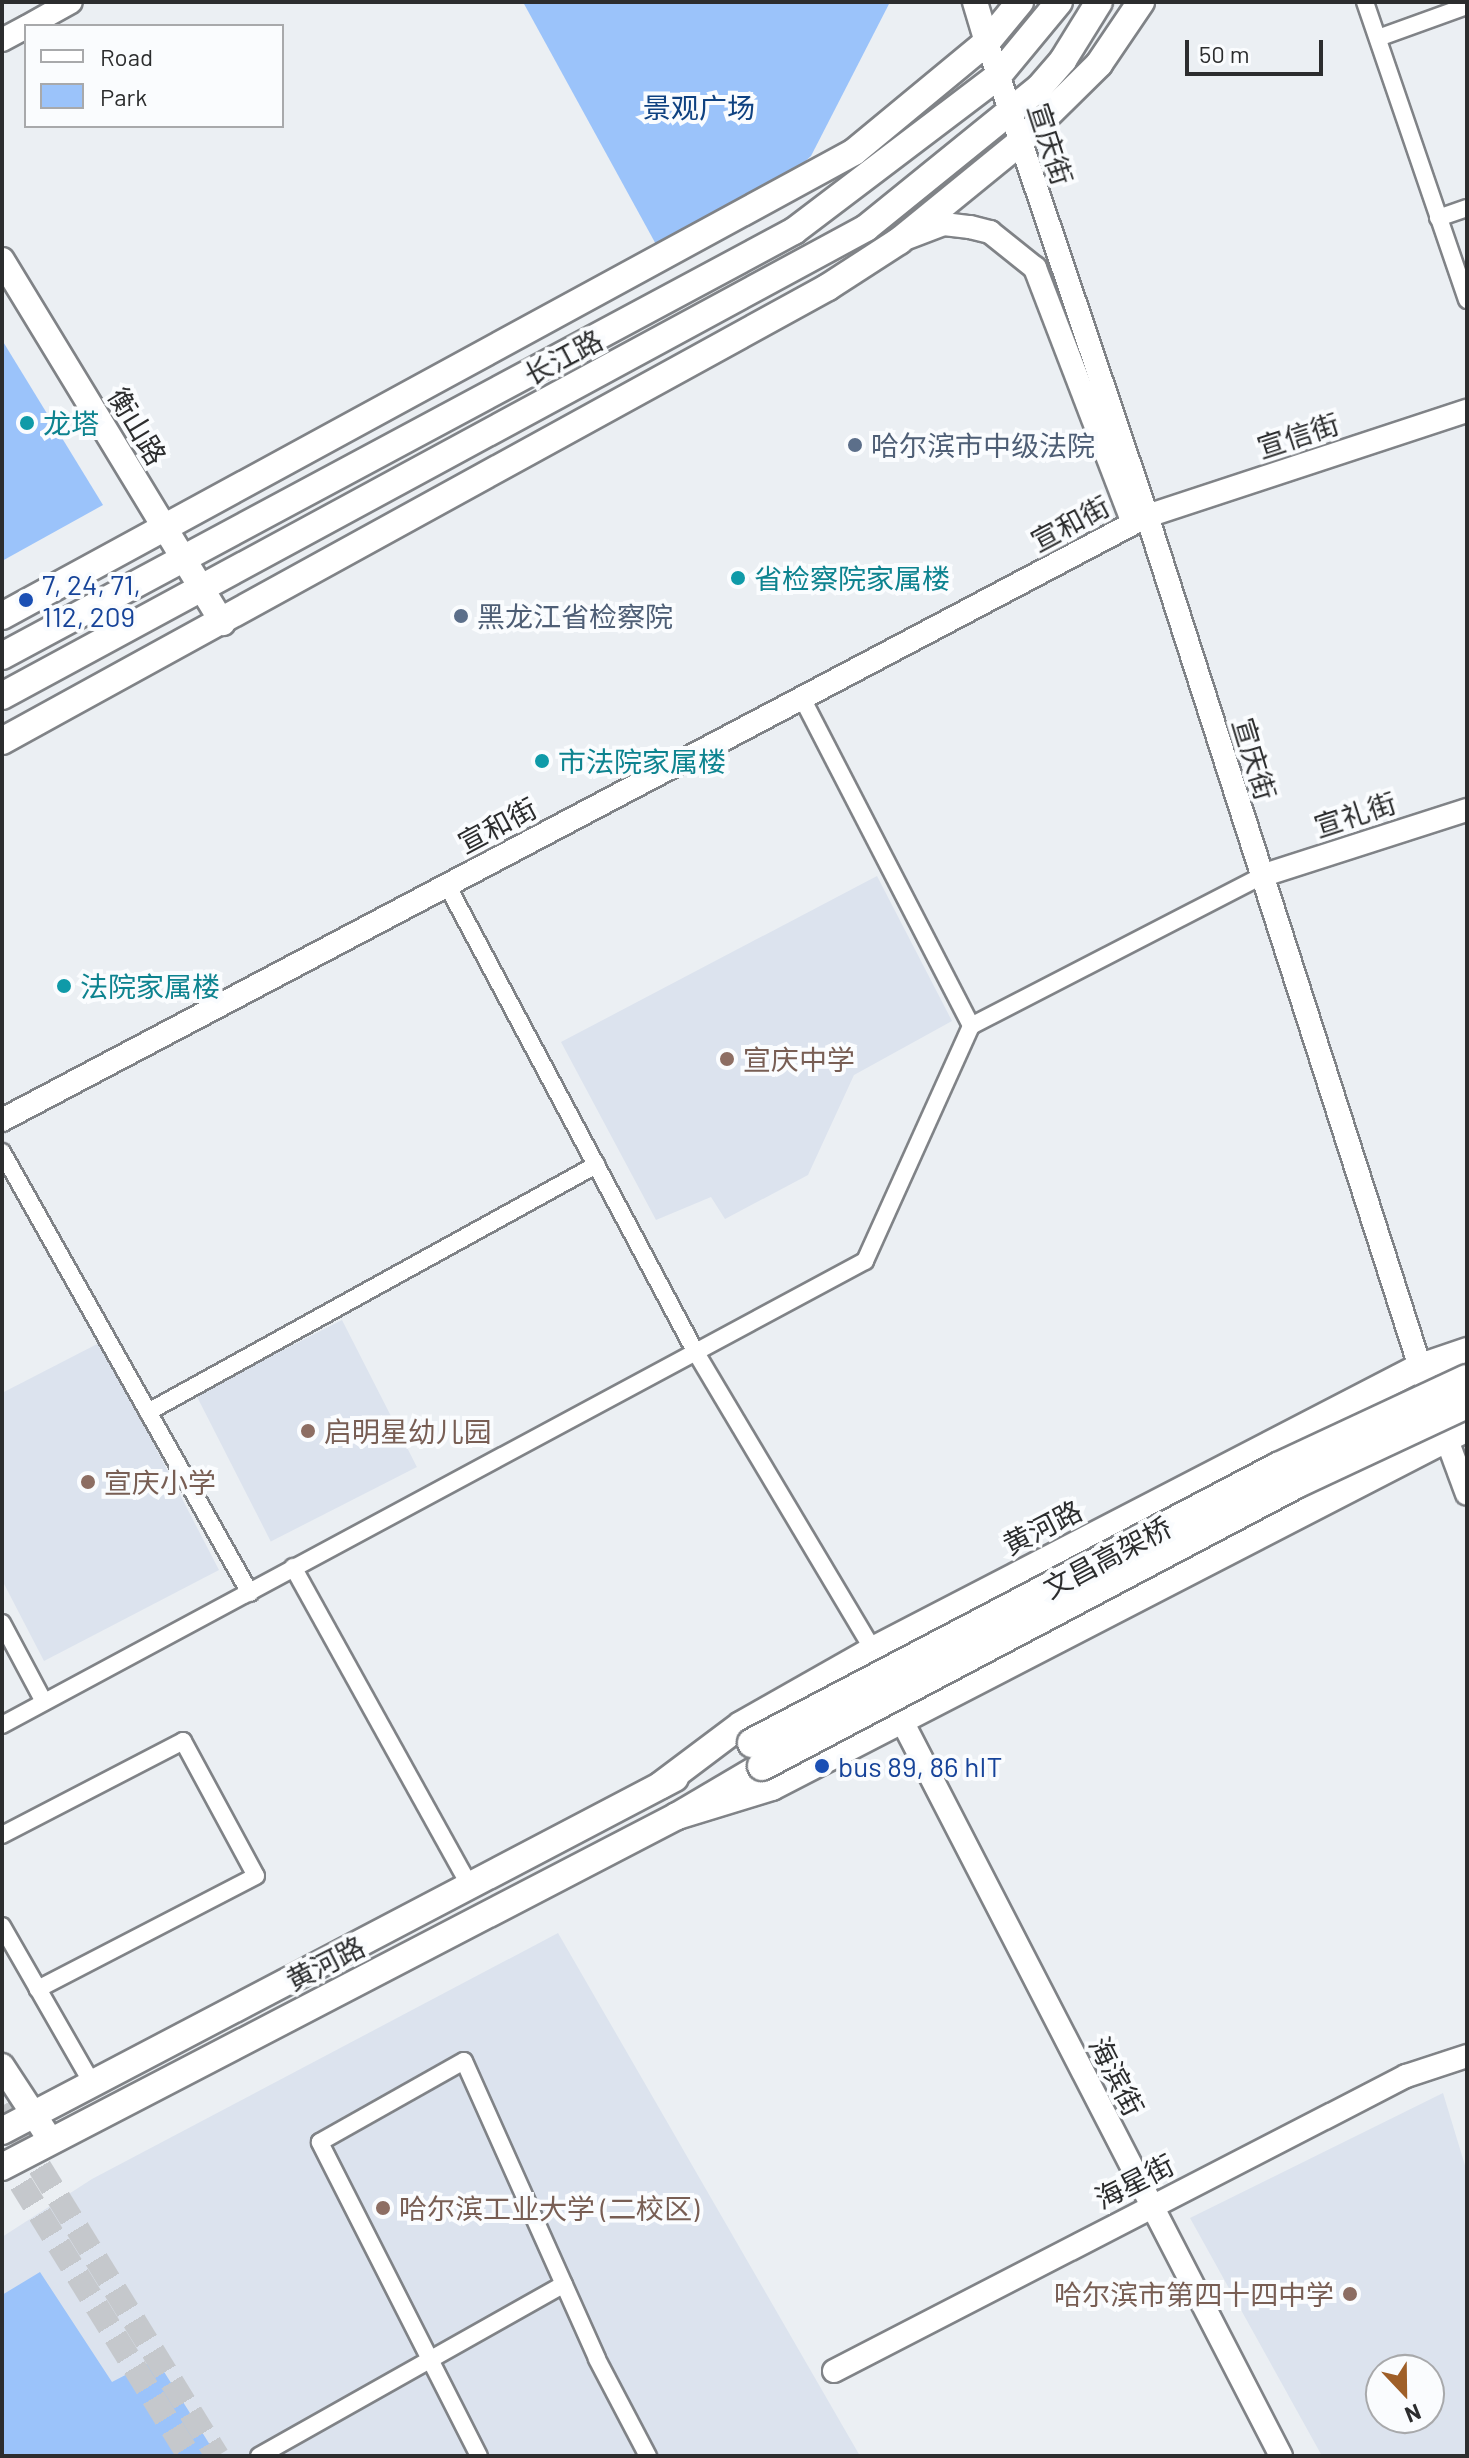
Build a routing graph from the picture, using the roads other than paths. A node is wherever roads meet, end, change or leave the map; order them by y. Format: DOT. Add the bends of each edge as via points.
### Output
graph roads {
  1 [pos="71,2"];
  2 [pos="975,2"];
  3 [pos="1020,2"];
  4 [pos="1059,2"];
  5 [pos="1099,2"];
  6 [pos="1141,2"];
  7 [pos="1365,2"];
  8 [pos="1467,6"];
  9 [pos="32,24"];
  10 [pos="24,29"];
  11 [pos="1378,38"];
  12 [pos="2,40"];
  13 [pos="987,42"];
  14 [pos="997,77"];
  15 [pos="1009,115"];
  16 [pos="1018,144"];
  17 [pos="1467,208"];
  18 [pos="1438,218"];
  19 [pos="899,241"];
  20 [pos="2,260"];
  21 [pos="1467,300"];
  22 [pos="1467,411"];
  23 [pos="1140,520"];
  24 [pos="165,529"];
  25 [pos="184,559"];
  26 [pos="201,588"];
  27 [pos="2,616"];
  28 [pos="223,623"];
  29 [pos="2,656"];
  30 [pos="2,696"];
  31 [pos="802,698"];
  32 [pos="2,741"];
  33 [pos="1467,810"];
  34 [pos="1261,876"];
  35 [pos="447,885"];
  36 [pos="971,1026"];
  37 [pos="2,1120"];
  38 [pos="2,1152"];
  39 [pos="596,1165"];
  40 [pos="695,1351"];
  41 [pos="1467,1351"];
  42 [pos="1420,1367"];
  43 [pos="1467,1379"];
  44 [pos="1467,1404"];
  45 [pos="148,1412"];
  46 [pos="1457,1432"];
  47 [pos="1467,1494"];
  48 [pos="293,1567"];
  49 [pos="250,1593"];
  50 [pos="2,1623"];
  51 [pos="873,1650"];
  52 [pos="44,1702"];
  53 [pos="902,1721"];
  54 [pos="2,1725"];
  55 [pos="757,1755"];
  56 [pos="661,1785"];
  57 [pos="677,1816"];
  58 [pos="2,1835"];
  59 [pos="469,1884"];
  60 [pos="2,1926"];
  61 [pos="38,1989"];
  62 [pos="1467,2056"];
  63 [pos="2,2066"];
  64 [pos="92,2083"];
  65 [pos="33,2114"];
  66 [pos="2,2131"];
  67 [pos="51,2141"];
  68 [pos="2,2167"];
  69 [pos="1150,2205"];
  70 [pos="564,2284"];
  71 [pos="430,2364"];
  72 [pos="834,2371"];
  73 [pos="259,2456"];
  74 [pos="479,2456"];
  75 [pos="648,2456"];
  76 [pos="1281,2456"];
  1 -- 9 [label="street"];
  2 -- 13 [label="main road"];
  3 -- 13 [label="main road"];
  4 -- 14 [label="main road, 长江路"];
  5 -- 15 [label="main road, 长江路" via="1063,60"];
  6 -- 16 [label="main road" via="1099,64"];
  7 -- 11 [label="street"];
  8 -- 11 [label="street"];
  10 -- 12 [label="street"];
  11 -- 18 [label="street"];
  13 -- 14 [label="street, 宣庆街"];
  13 -- 24 [label="main road" via="854,152"];
  14 -- 15 [label="street, 宣庆街"];
  14 -- 25 [label="main road, 长江路" via="794,231"];
  15 -- 16 [label="street, 宣庆街"];
  15 -- 26 [label="main road, 长江路" via="909,197 841,243"];
  16 -- 19 [label="main road"];
  16 -- 23 [label="street, 宣庆街"];
  17 -- 18 [label="street"];
  18 -- 21 [label="street"];
  19 -- 23 [label="street" via="944,224 970,227 990,232 1035,268"];
  19 -- 28 [label="main road" via="828,287"];
  20 -- 24 [label="main road, 衡山路"];
  22 -- 23 [label="street, 宣信街"];
  23 -- 31 [label="street, 宣和街"];
  23 -- 34 [label="street, 宣庆街"];
  24 -- 25 [label="main road, 衡山路"];
  24 -- 27 [label="main road"];
  25 -- 26 [label="main road, 衡山路"];
  25 -- 29 [label="main road, 长江路"];
  26 -- 28 [label="main road, 衡山路"];
  26 -- 30 [label="main road, 长江路"];
  28 -- 32 [label="main road"];
  31 -- 35 [label="street, 宣和街"];
  31 -- 36 [label="street"];
  33 -- 34 [label="street, 宣礼街"];
  34 -- 36 [label="street"];
  34 -- 42 [label="street, 宣庆街"];
  35 -- 37 [label="street, 宣和街"];
  35 -- 39 [label="street"];
  36 -- 40 [label="street" via="865,1261"];
  38 -- 45 [label="street"];
  39 -- 40 [label="street"];
  39 -- 45 [label="street"];
  40 -- 48 [label="street"];
  40 -- 51 [label="street"];
  41 -- 42 [label="main road, 黄河路"];
  42 -- 46 [label="street, 宣庆街"];
  42 -- 51 [label="main road, 黄河路"];
  43 -- 55 [label="highway, 文昌高架桥, bridge" via="1292,1460"];
  44 -- 55 [label="highway, 文昌高架桥, bridge" via="1296,1484"];
  45 -- 49 [label="street"];
  46 -- 47 [label="street, 宣庆街"];
  46 -- 53 [label="main road, 黄河路"];
  48 -- 49 [label="street"];
  48 -- 59 [label="street"];
  49 -- 52 [label="street"];
  50 -- 52 [label="street"];
  51 -- 56 [label="main road, 黄河路" via="741,1725"];
  52 -- 54 [label="street"];
  53 -- 57 [label="main road, 黄河路" via="772,1787"];
  53 -- 69 [label="street, 海滨街"];
  55 -- 56 [label="main road, 黄河路"];
  55 -- 57 [label="main road, 黄河路"];
  56 -- 59 [label="main road, 黄河路"];
  57 -- 67 [label="main road, 黄河路"];
  58 -- 61 [label="street" via="183,1741 256,1876"];
  59 -- 64 [label="main road, 黄河路"];
  60 -- 61 [label="street"];
  61 -- 64 [label="street"];
  62 -- 69 [label="street, 海星街" via="1406,2076"];
  63 -- 65 [label="main road"];
  64 -- 65 [label="main road, 黄河路"];
  65 -- 66 [label="main road, 黄河路"];
  65 -- 67 [label="main road"];
  67 -- 68 [label="main road, 黄河路"];
  69 -- 72 [label="street, 海星街"];
  69 -- 76 [label="street, 海滨街"];
  70 -- 71 [label="street"];
  70 -- 71 [label="street" via="464,2061 320,2142"];
  70 -- 75 [label="street"];
  71 -- 73 [label="street"];
  71 -- 74 [label="street"];
}
